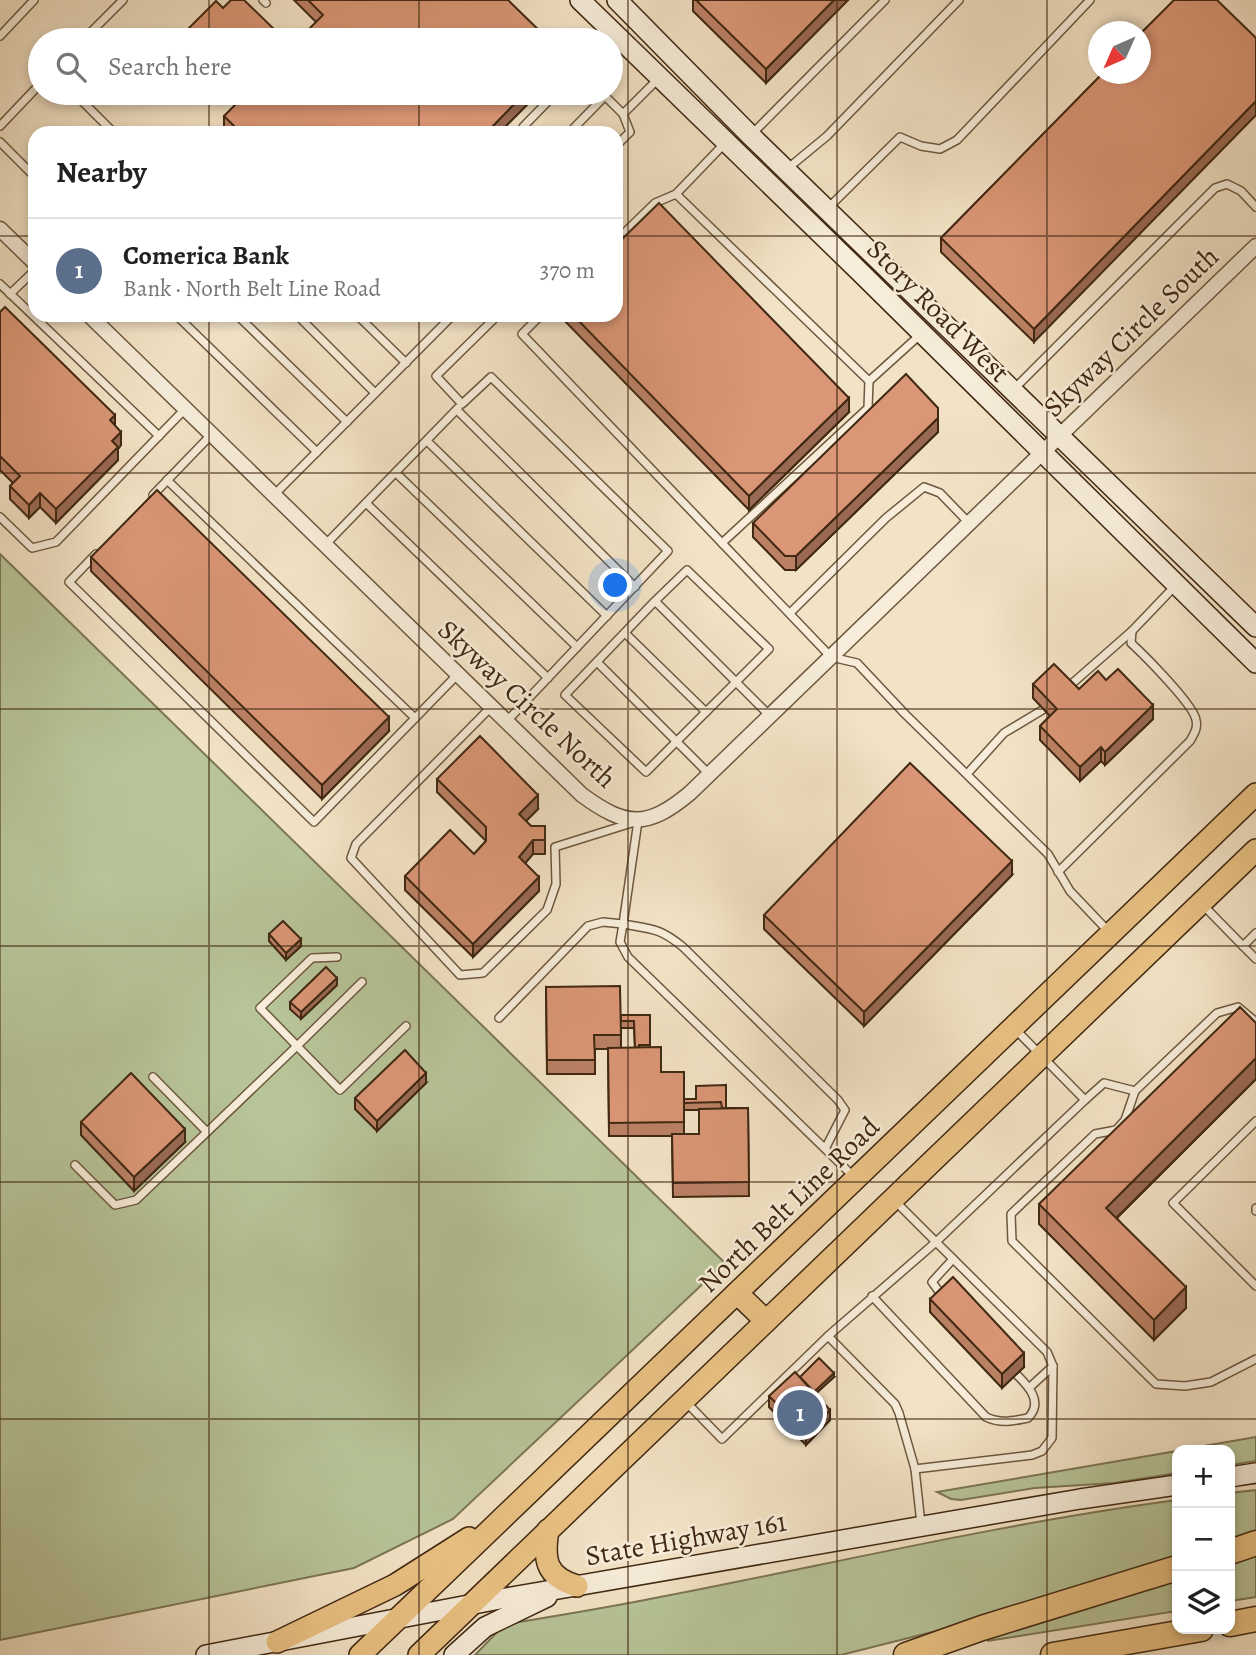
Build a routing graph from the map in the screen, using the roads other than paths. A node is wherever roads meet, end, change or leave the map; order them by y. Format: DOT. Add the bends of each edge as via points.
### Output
graph roads {
  1 [pos="34,0"];
  2 [pos="122,0"];
  3 [pos="580,0"];
  4 [pos="885,0"];
  5 [pos="959,0"];
  6 [pos="1090,0"];
  7 [pos="625,3"];
  8 [pos="95,28"];
  9 [pos="609,28"];
  10 [pos="0,36"];
  11 [pos="623,42"];
  12 [pos="659,77"];
  13 [pos="28,97"];
  14 [pos="86,105"];
  15 [pos="544,105"];
  16 [pos="593,105"];
  17 [pos="614,105"];
  18 [pos="623,114"];
  19 [pos="0,126"];
  20 [pos="107,126"];
  21 [pos="524,126"];
  22 [pos="575,126"];
  23 [pos="750,135"];
  24 [pos="623,139"];
  25 [pos="0,142"];
  26 [pos="726,142"];
  27 [pos="28,170"];
  28 [pos="786,170"];
  29 [pos="676,194"];
  30 [pos="1256,207"];
  31 [pos="827,209"];
  32 [pos="0,229"];
  33 [pos="623,234"];
  34 [pos="1256,246"];
  35 [pos="28,256"];
  36 [pos="28,277"];
  37 [pos="0,284"];
  38 [pos="10,294"];
  39 [pos="28,311"];
  40 [pos="39,322"];
  41 [pos="96,322"];
  42 [pos="183,322"];
  43 [pos="244,322"];
  44 [pos="304,322"];
  45 [pos="364,322"];
  46 [pos="446,322"];
  47 [pos="491,322"];
  48 [pos="534,322"];
  49 [pos="921,333"];
  50 [pos="406,363"];
  51 [pos="869,381"];
  52 [pos="1013,390"];
  53 [pos="375,393"];
  54 [pos="459,407"];
  55 [pos="185,409"];
  56 [pos="347,422"];
  57 [pos="211,435"];
  58 [pos="1059,435"];
  59 [pos="159,436"];
  60 [pos="427,440"];
  61 [pos="317,452"];
  62 [pos="1041,453"];
  63 [pos="396,473"];
  64 [pos="167,480"];
  65 [pos="273,496"];
  66 [pos="149,499"];
  67 [pos="366,503"];
  68 [pos="0,517"];
  69 [pos="969,523"];
  70 [pos="722,543"];
  71 [pos="105,545"];
  72 [pos="325,546"];
  73 [pos="1176,585"];
  74 [pos="635,587"];
  75 [pos="656,601"];
  76 [pos="790,613"];
  77 [pos="607,616"];
  78 [pos="1256,627"];
  79 [pos="1132,631"];
  80 [pos="625,633"];
  81 [pos="577,647"];
  82 [pos="831,657"];
  83 [pos="597,662"];
  84 [pos="1256,663"];
  85 [pos="458,674"];
  86 [pos="548,678"];
  87 [pos="736,682"];
  88 [pos="1065,689"];
  89 [pos="491,707"];
  90 [pos="1044,709"];
  91 [pos="706,712"];
  92 [pos="770,716"];
  93 [pos="415,718"];
  94 [pos="506,721"];
  95 [pos="677,741"];
  96 [pos="709,774"];
  97 [pos="967,774"];
  98 [pos="1256,794"];
  99 [pos="638,821"];
  100 [pos="1256,850"];
  101 [pos="1058,872"];
  102 [pos="1201,903"];
  103 [pos="623,924"];
  104 [pos="1256,933"];
  105 [pos="1111,934"];
  106 [pos="1243,946"];
  107 [pos="337,957"];
  108 [pos="1256,959"];
  109 [pos="362,982"];
  110 [pos="499,1018"];
  111 [pos="1256,1022"];
  112 [pos="406,1026"];
  113 [pos="1014,1027"];
  114 [pos="297,1046"];
  115 [pos="1042,1056"];
  116 [pos="153,1077"];
  117 [pos="1135,1091"];
  118 [pos="1085,1100"];
  119 [pos="1256,1121"];
  120 [pos="207,1132"];
  121 [pos="826,1147"];
  122 [pos="75,1165"];
  123 [pos="856,1179"];
  124 [pos="893,1199"];
  125 [pos="936,1242"];
  126 [pos="953,1259"];
  127 [pos="1256,1286"];
  128 [pos="737,1293"];
  129 [pos="872,1296"];
  130 [pos="952,1307"];
  131 [pos="765,1321"];
  132 [pos="828,1336"];
  133 [pos="1256,1359"];
  134 [pos="1008,1366"];
  135 [pos="1053,1366"];
  136 [pos="1029,1388"];
  137 [pos="683,1399"];
  138 [pos="915,1469"];
  139 [pos="1256,1474"];
  140 [pos="1235,1476"];
  141 [pos="1172,1486"];
  142 [pos="511,1510"];
  143 [pos="921,1527"];
  144 [pos="548,1531"];
  145 [pos="1256,1543"];
  146 [pos="1235,1550"];
  147 [pos="1172,1570"];
  148 [pos="570,1587"];
  149 [pos="472,1604"];
  150 [pos="400,1616"];
  151 [pos="1256,1619"];
  152 [pos="1235,1623"];
  153 [pos="1173,1634"];
  154 [pos="277,1642"];
  155 [pos="249,1652"];
  156 [pos="206,1655"];
  157 [pos="360,1655"];
  158 [pos="419,1655"];
  159 [pos="454,1655"];
  160 [pos="906,1655"];
  161 [pos="1054,1655"];
  1 -- 10 [label="lane"];
  2 -- 8 [label="lane"];
  3 -- 9 [label="street, Story Road West"];
  4 -- 23 [label="lane"];
  5 -- 28 [label="lane" via="827,135"];
  6 -- 31 [label="lane" via="957,140 940,149 900,136"];
  7 -- 23 [label="street, Story Road West"];
  11 -- 12 [label="street, Story Road West"];
  12 -- 18 [label="lane"];
  12 -- 26 [label="street, Story Road West"];
  13 -- 19 [label="lane"];
  14 -- 20 [label="lane"];
  15 -- 21 [label="lane"];
  16 -- 22 [label="lane"];
  17 -- 18 [label="lane"];
  18 -- 24 [label="lane" via="630,132"];
  23 -- 28 [label="street, Story Road West"];
  25 -- 27 [label="lane"];
  26 -- 29 [label="lane"];
  26 -- 49 [label="street, Story Road West"];
  28 -- 31 [label="street, Story Road West"];
  29 -- 33 [label="lane" via="655,203"];
  29 -- 51 [label="lane"];
  30 -- 52 [label="lane" via="1227,184 1214,188"];
  31 -- 52 [label="street, Story Road West"];
  32 -- 35 [label="street"];
  34 -- 58 [label="street, Skyway Circle South"];
  36 -- 38 [label="lane"];
  37 -- 38 [label="lane"];
  38 -- 39 [label="lane"];
  40 -- 59 [label="lane"];
  41 -- 55 [label="street, Skyway Circle North"];
  42 -- 61 [label="lane"];
  43 -- 56 [label="lane"];
  44 -- 53 [label="lane"];
  45 -- 50 [label="lane"];
  46 -- 50 [label="lane"];
  47 -- 54 [label="lane" via="436,376"];
  48 -- 70 [label="lane" via="522,334"];
  49 -- 51 [label="lane"];
  49 -- 62 [label="street, Story Road West"];
  50 -- 53 [label="lane"];
  51 -- 70 [label="lane" via="868,408"];
  52 -- 58 [label="street, Story Road West"];
  53 -- 56 [label="lane"];
  54 -- 60 [label="lane"];
  54 -- 74 [label="lane"];
  54 -- 74 [label="lane" via="491,377 668,551"];
  55 -- 57 [label="street, Skyway Circle North"];
  55 -- 59 [label="lane"];
  56 -- 61 [label="lane"];
  57 -- 64 [label="lane"];
  57 -- 65 [label="street, Skyway Circle North"];
  58 -- 62 [label="street, Skyway Circle South"];
  58 -- 78 [label="street, Story Road West"];
  59 -- 68 [label="lane" via="55,542 32,548"];
  60 -- 63 [label="lane"];
  60 -- 77 [label="lane"];
  61 -- 65 [label="lane"];
  62 -- 69 [label="street"];
  62 -- 73 [label="street, Story Road West"];
  63 -- 67 [label="lane"];
  63 -- 81 [label="lane"];
  64 -- 66 [label="lane"];
  64 -- 93 [label="lane"];
  65 -- 72 [label="street, Skyway Circle North"];
  67 -- 72 [label="lane"];
  67 -- 86 [label="lane"];
  69 -- 76 [label="lane" via="940,493 924,488 886,518"];
  69 -- 82 [label="street"];
  70 -- 76 [label="lane"];
  71 -- 93 [label="lane" via="69,582 314,822"];
  72 -- 85 [label="street, Skyway Circle North"];
  73 -- 79 [label="lane"];
  73 -- 84 [label="street, Story Road West"];
  74 -- 77 [label="lane"];
  75 -- 80 [label="lane"];
  75 -- 87 [label="lane"];
  75 -- 87 [label="lane" via="687,570 769,649"];
  76 -- 82 [label="lane"];
  77 -- 81 [label="lane"];
  79 -- 88 [label="lane"];
  79 -- 101 [label="lane" via="1131,643 1187,704 1196,717 1196,729 1190,741"];
  80 -- 83 [label="lane"];
  80 -- 91 [label="lane"];
  81 -- 86 [label="lane"];
  82 -- 92 [label="street"];
  82 -- 97 [label="lane" via="857,663"];
  83 -- 95 [label="lane"];
  83 -- 95 [label="lane" via="565,695 646,772"];
  85 -- 89 [label="street, Skyway Circle North"];
  85 -- 93 [label="lane"];
  86 -- 94 [label="lane"];
  87 -- 91 [label="lane"];
  87 -- 92 [label="lane"];
  89 -- 94 [label="street, Skyway Circle North"];
  89 -- 99 [label="lane" via="356,844 351,858 460,975 483,973 547,909 556,884 555,847"];
  90 -- 97 [label="lane" via="1004,733"];
  91 -- 95 [label="lane"];
  92 -- 96 [label="street"];
  94 -- 99 [label="street, Skyway Circle North" via="582,795 609,812"];
  95 -- 96 [label="lane"];
  96 -- 99 [label="street" via="672,808"];
  97 -- 101 [label="lane" via="1048,853"];
  98 -- 105 [label="main road, North Belt Line Road"];
  99 -- 103 [label="lane"];
  100 -- 102 [label="main road"];
  101 -- 105 [label="lane"];
  102 -- 106 [label="lane"];
  102 -- 115 [label="main road"];
  103 -- 110 [label="lane" via="589,926"];
  103 -- 121 [label="lane" via="620,942 628,957"];
  103 -- 121 [label="lane" via="665,932 838,1100 845,1110"];
  104 -- 106 [label="lane"];
  105 -- 113 [label="main road, North Belt Line Road"];
  106 -- 108 [label="lane"];
  107 -- 114 [label="lane" via="312,958 260,1008"];
  109 -- 114 [label="lane"];
  111 -- 117 [label="lane" via="1238,1007 1217,1013"];
  112 -- 114 [label="lane" via="341,1090"];
  113 -- 115 [label="lane"];
  113 -- 123 [label="main road, North Belt Line Road"];
  114 -- 120 [label="lane"];
  115 -- 118 [label="lane"];
  115 -- 124 [label="main road"];
  116 -- 120 [label="lane"];
  117 -- 118 [label="lane" via="1104,1083"];
  117 -- 133 [label="lane" via="1125,1120 1116,1130 1095,1134 1011,1214 1012,1241 1156,1384 1211,1382"];
  118 -- 125 [label="lane"];
  119 -- 127 [label="lane" via="1173,1203"];
  120 -- 122 [label="lane" via="136,1200 115,1205"];
  121 -- 123 [label="lane"];
  123 -- 128 [label="main road, North Belt Line Road"];
  124 -- 125 [label="lane"];
  124 -- 131 [label="main road"];
  125 -- 126 [label="lane"];
  125 -- 129 [label="lane"];
  126 -- 130 [label="lane" via="932,1282"];
  126 -- 135 [label="lane" via="1047,1352"];
  128 -- 131 [label="main road"];
  128 -- 142 [label="main road, North Belt Line Road"];
  129 -- 132 [label="lane"];
  129 -- 136 [label="lane" via="986,1417 1006,1422 1028,1418 1035,1399"];
  131 -- 137 [label="main road"];
  132 -- 137 [label="lane" via="722,1438"];
  132 -- 138 [label="lane" via="895,1404"];
  134 -- 136 [label="lane"];
  135 -- 136 [label="lane"];
  135 -- 138 [label="lane" via="1052,1438 1042,1451"];
  137 -- 144 [label="main road"];
  138 -- 143 [label="lane"];
  139 -- 140 [label="street"];
  141 -- 143 [label="street, State Highway 161"];
  142 -- 150 [label="main road, North Belt Line Road"];
  142 -- 154 [label="main road" via="395,1585"];
  143 -- 148 [label="street, State Highway 161"];
  144 -- 148 [label="main road" via="548,1565"];
  144 -- 149 [label="main road"];
  145 -- 146 [label="highway"];
  147 -- 160 [label="highway"];
  148 -- 149 [label="street, State Highway 161"];
  148 -- 159 [label="street" via="485,1627"];
  149 -- 150 [label="street, State Highway 161"];
  149 -- 158 [label="main road"];
  150 -- 154 [label="street, State Highway 161"];
  150 -- 157 [label="main road, North Belt Line Road"];
  151 -- 152 [label="highway"];
  153 -- 161 [label="highway"];
  154 -- 155 [label="street, State Highway 161"];
  155 -- 156 [label="street, State Highway 161"];
}
